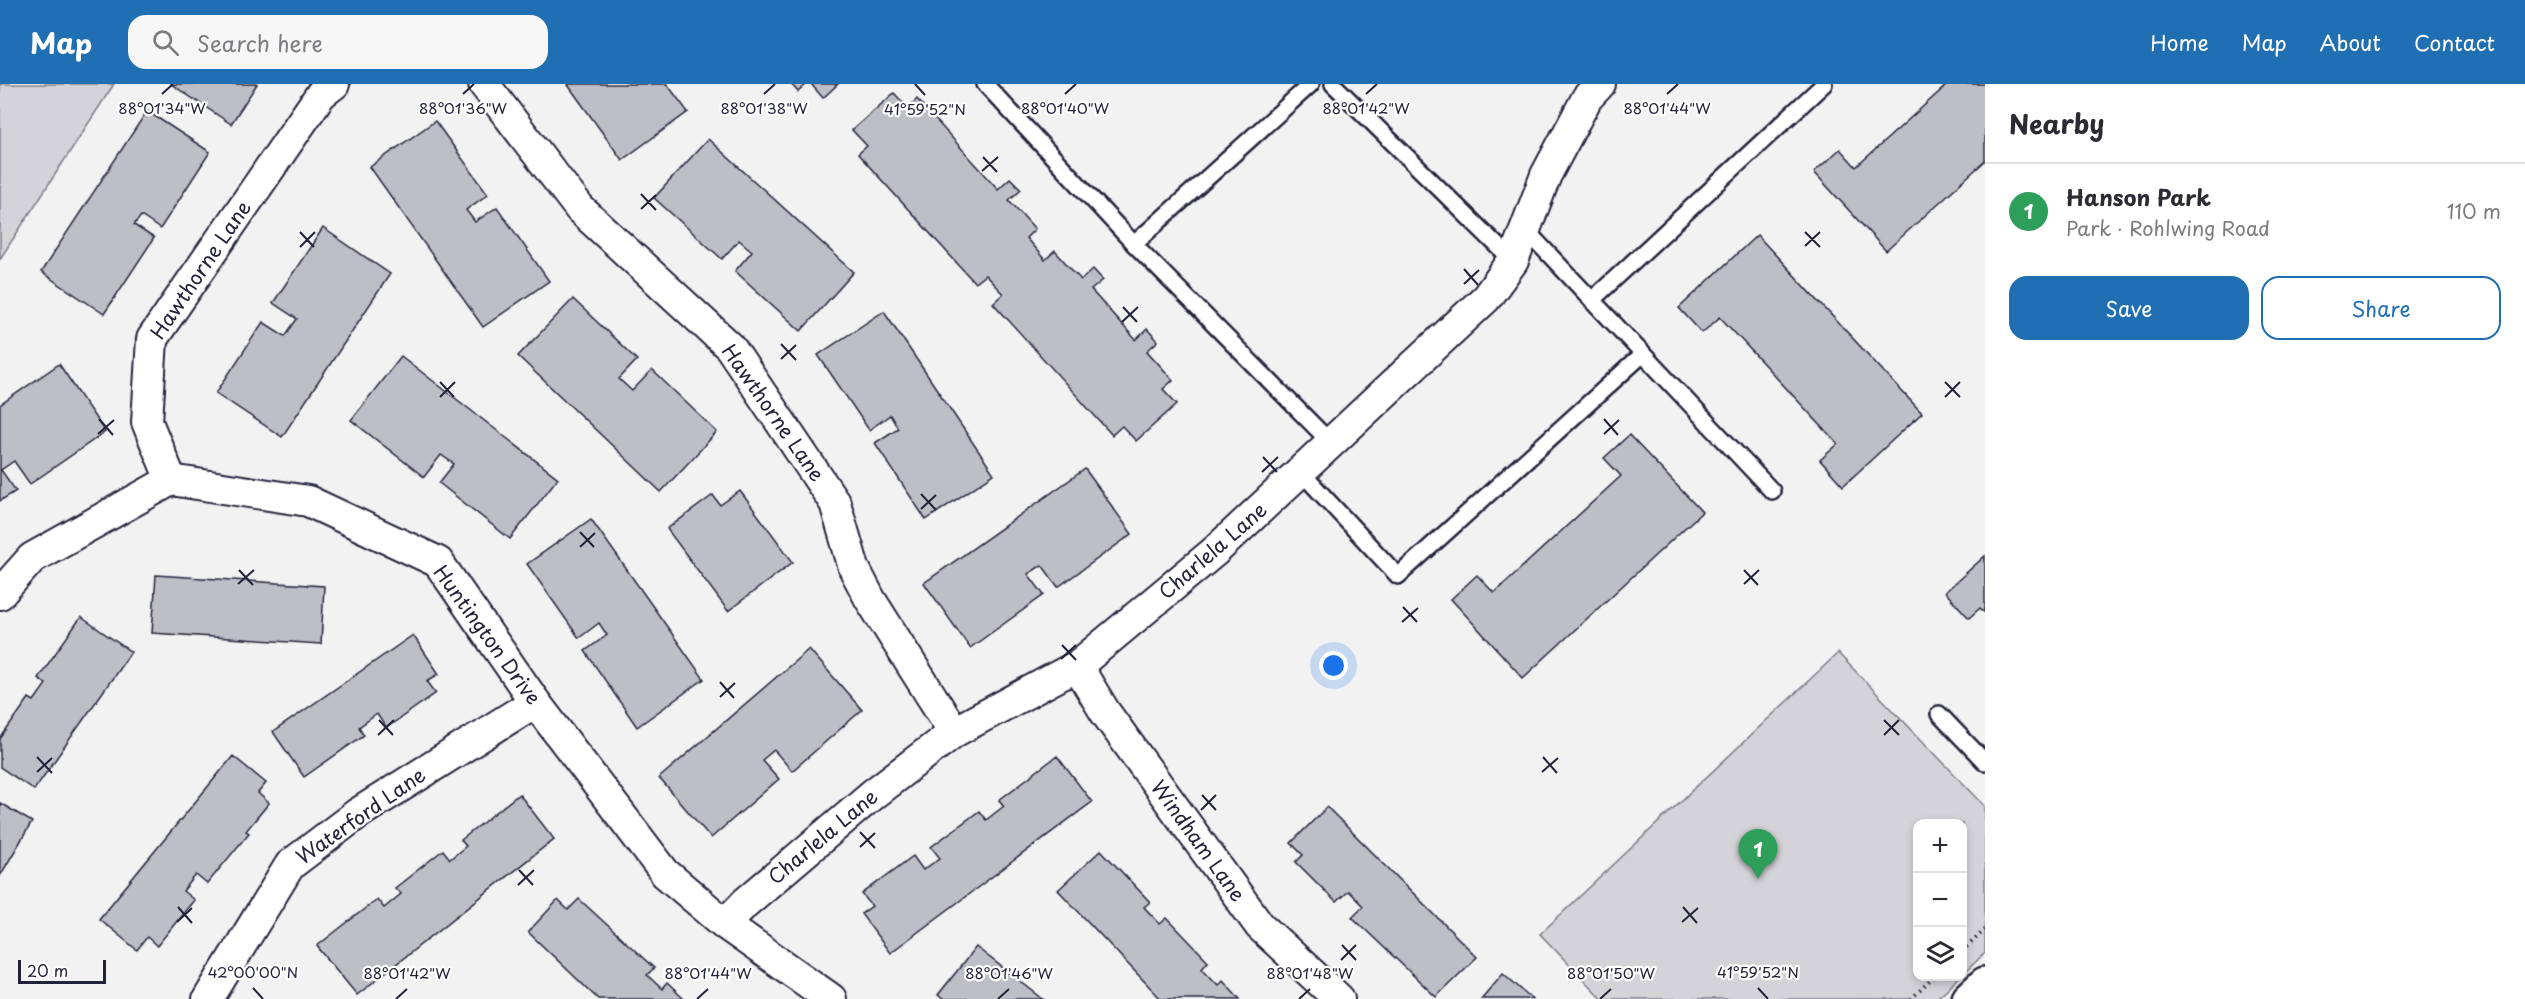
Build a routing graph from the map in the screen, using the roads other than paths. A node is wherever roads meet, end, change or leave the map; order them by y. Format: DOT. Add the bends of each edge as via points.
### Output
graph roads {
  1 [pos="334,84"];
  2 [pos="484,84"];
  3 [pos="985,84"];
  4 [pos="1311,84"];
  5 [pos="1333,84"];
  6 [pos="1600,84"];
  7 [pos="1824,84"];
  8 [pos="1526,230"];
  9 [pos="1134,244"];
  10 [pos="1513,261"];
  11 [pos="1592,300"];
  12 [pos="1643,354"];
  13 [pos="1332,444"];
  14 [pos="1301,472"];
  15 [pos="171,480"];
  16 [pos="1772,490"];
  17 [pos="0,594"];
  18 [pos="1077,666"];
  19 [pos="535,702"];
  20 [pos="1940,714"];
  21 [pos="954,732"];
  22 [pos="1985,762"];
  23 [pos="725,924"];
  24 [pos="1985,984"];
  25 [pos="208,999"];
  26 [pos="831,999"];
  27 [pos="1339,999"];
  28 [pos="1969,999"];
  1 -- 15 [label="street, Hawthorne Lane" via="321,94 152,339 147,422"];
  2 -- 21 [label="street, Hawthorne Lane" via="580,209 730,346 836,503 854,568"];
  3 -- 9 [label="lane"];
  4 -- 9 [label="lane"];
  5 -- 10 [label="lane"];
  6 -- 8 [label="street, Charlela Lane" via="1587,98 1546,175"];
  7 -- 11 [label="lane"];
  8 -- 10 [label="street, Charlela Lane"];
  8 -- 11 [label="lane"];
  9 -- 13 [label="lane"];
  10 -- 13 [label="street, Charlela Lane" via="1486,298"];
  11 -- 12 [label="lane"];
  12 -- 14 [label="lane" via="1398,576"];
  12 -- 16 [label="lane"];
  13 -- 14 [label="street, Charlela Lane"];
  14 -- 18 [label="street, Charlela Lane" via="1214,552"];
  15 -- 17 [label="street" via="32,558"];
  15 -- 19 [label="street, Huntington Drive" via="308,501 438,562"];
  18 -- 21 [label="street, Charlela Lane"];
  18 -- 27 [label="street, Windham Lane" via="1105,712 1260,926"];
  19 -- 23 [label="street, Huntington Drive" via="664,873"];
  19 -- 25 [label="street, Waterford Lane" via="357,814 290,865"];
  20 -- 22 [label="lane"];
  21 -- 23 [label="street, Charlela Lane" via="873,794"];
  23 -- 26 [label="street, Huntington Drive"];
  24 -- 28 [label="main road"];
}
